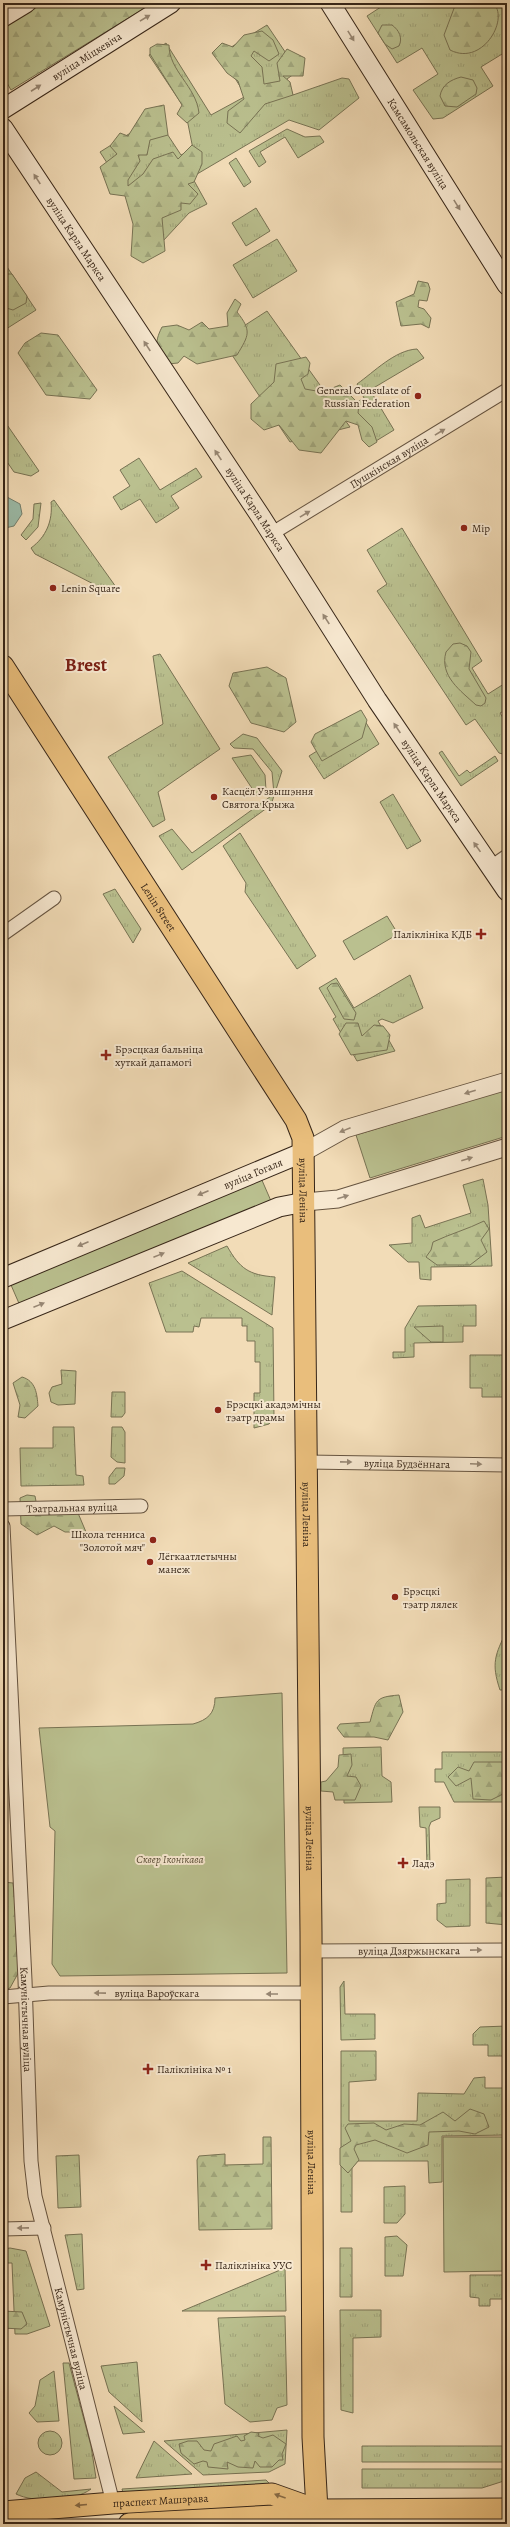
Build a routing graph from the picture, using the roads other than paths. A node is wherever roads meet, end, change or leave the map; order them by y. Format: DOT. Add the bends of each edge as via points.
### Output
graph roads {
  1 [pos="26,3"];
  2 [pos="171,3"];
  3 [pos="330,3"];
  4 [pos="3,17"];
  5 [pos="3,109"];
  6 [pos="3,128"];
  7 [pos="507,285"];
  8 [pos="507,390"];
  9 [pos="271,534"];
  10 [pos="3,666"];
  11 [pos="507,856"];
  12 [pos="491,867"];
  13 [pos="507,891"];
  14 [pos="54,898"];
  15 [pos="3,934"];
  16 [pos="507,1081"];
  17 [pos="507,1147"];
  18 [pos="304,1152"];
  19 [pos="304,1202"];
  20 [pos="3,1278"];
  21 [pos="3,1320"];
  22 [pos="307,1462"];
  23 [pos="507,1465"];
  24 [pos="141,1506"];
  25 [pos="3,1509"];
  26 [pos="3,1526"];
  27 [pos="507,1950"];
  28 [pos="311,1951"];
  29 [pos="311,1993"];
  30 [pos="25,1994"];
  31 [pos="3,1997"];
  32 [pos="44,2228"];
  33 [pos="3,2229"];
  34 [pos="154,2500"];
  35 [pos="113,2503"];
  36 [pos="507,2509"];
  37 [pos="3,2512"];
  38 [pos="317,2517"];
  39 [pos="155,2522"];
  40 [pos="129,2524"];
  1 -- 4 [label="main road"];
  5 -- 2 [label="main road, вуліца Міцкевіча, one-way"];
  3 -- 7 [label="main road, Камсамольская вуліца, one-way"];
  9 -- 6 [label="main road, вуліца Карла Маркса, one-way"];
  9 -- 8 [label="street, Пушкінская вуліца, one-way"];
  12 -- 9 [label="main road, вуліца Карла Маркса, one-way" via="377,700"];
  10 -- 18 [label="main road, Lenin Street" via="296,1120 301,1131"];
  11 -- 12 [label="street"];
  12 -- 13 [label="main road, вуліца Карла Маркса"];
  14 -- 15 [label="street"];
  16 -- 18 [label="street, вуліца Гогаля, one-way" via="345,1129"];
  19 -- 17 [label="street, one-way" via="338,1199"];
  18 -- 19 [label="main road, вуліца Леніна"];
  18 -- 20 [label="main road, вуліца Гогаля, one-way"];
  21 -- 19 [label="main road, one-way" via="279,1207"];
  19 -- 22 [label="main road, вуліца Леніна"];
  22 -- 23 [label="street, вуліца Будзённага, one-way"];
  22 -- 28 [label="main road, вуліца Леніна"];
  24 -- 25 [label="street, Тэатральная вуліца"];
  26 -- 30 [label="street, Камуністычная вуліца"];
  28 -- 27 [label="street, вуліца Дзяржынскага, one-way"];
  28 -- 29 [label="main road, вуліца Леніна"];
  29 -- 30 [label="street, вуліца Вароўскага, one-way"];
  29 -- 38 [label="main road, вуліца Леніна" via="313,2437"];
  30 -- 31 [label="street, вуліца Вароўскага"];
  30 -- 32 [label="street, Камуністычная вуліца" via="31,2161 35,2196"];
  32 -- 33 [label="street, one-way"];
  32 -- 35 [label="street, Камуністычная вуліца"];
  34 -- 35 [label="main road, праспект Машэрава"];
  38 -- 34 [label="main road, праспект Машэрава, one-way" via="272,2494"];
  34 -- 39 [label="main road"];
  35 -- 37 [label="main road, праспект Машэрава, one-way"];
  36 -- 38 [label="main road, праспект Машэрава"];
  38 -- 39 [label="main road, праспект Машэрава" via="274,2516"];
  39 -- 40 [label="main road, праспект Машэрава"];
}
